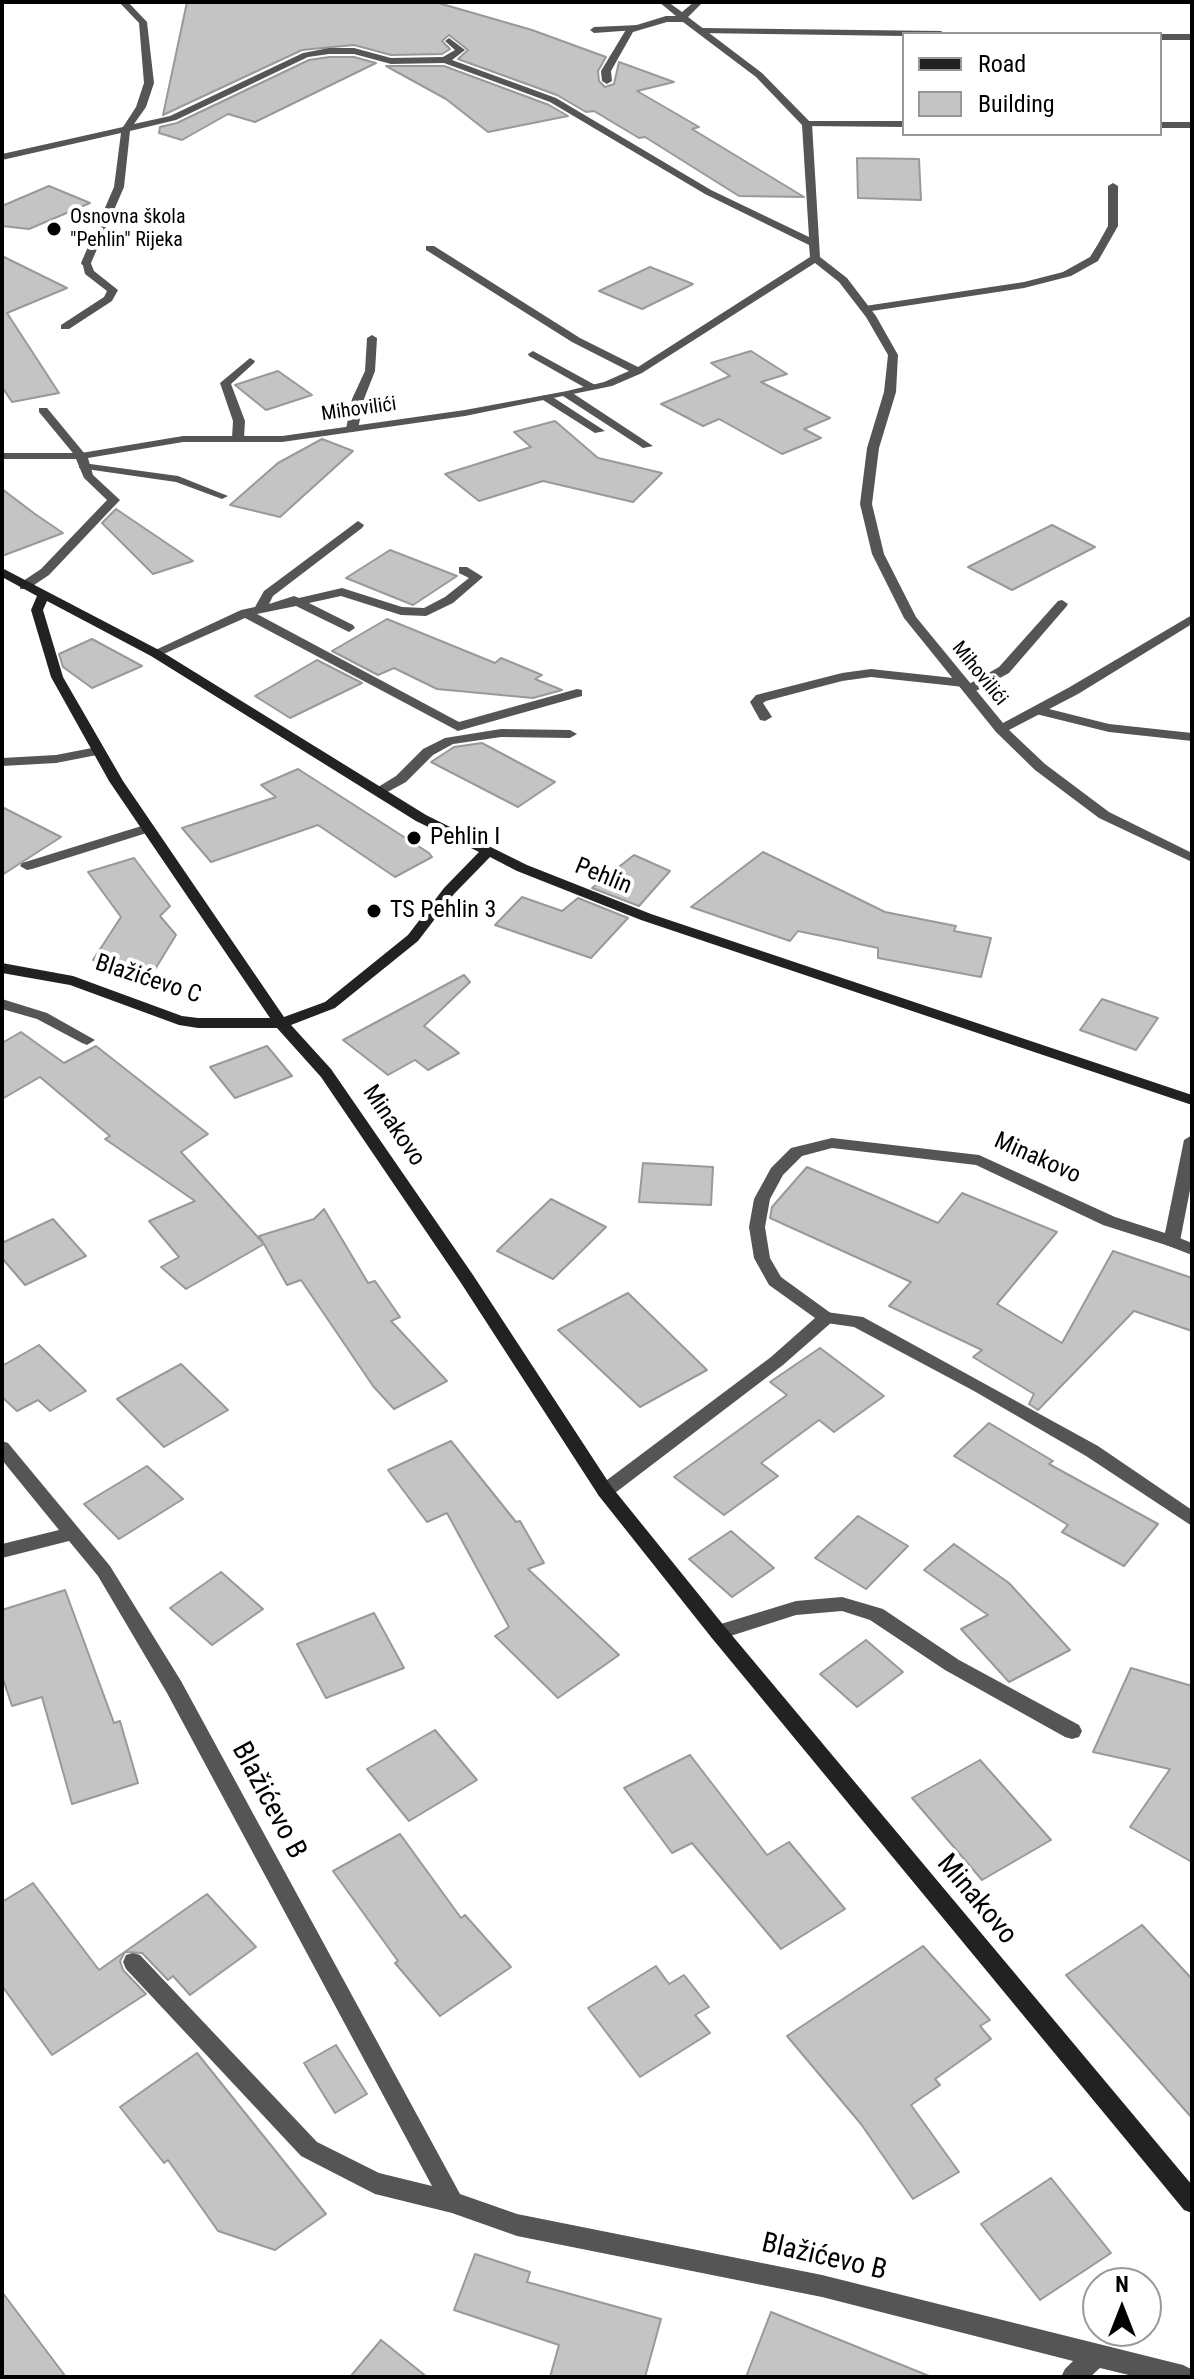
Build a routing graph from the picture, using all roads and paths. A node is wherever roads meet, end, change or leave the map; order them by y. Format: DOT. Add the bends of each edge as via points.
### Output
graph roads {
  1 [pos="123,2"];
  2 [pos="663,2"];
  3 [pos="699,2"];
  4 [pos="685,18"];
  5 [pos="636,27"];
  6 [pos="594,30"];
  7 [pos="702,31"];
  8 [pos="902,34"];
  9 [pos="1162,37"];
  10 [pos="1192,37"];
  11 [pos="449,41"];
  12 [pos="445,60"];
  13 [pos="607,81"];
  14 [pos="807,124"];
  15 [pos="902,124"];
  16 [pos="1162,125"];
  17 [pos="1192,125"];
  18 [pos="126,129"];
  19 [pos="2,157"];
  20 [pos="1113,186"];
  21 [pos="814,243"];
  22 [pos="430,248"];
  23 [pos="815,258"];
  24 [pos="865,309"];
  25 [pos="65,327"];
  26 [pos="372,338"];
  27 [pos="533,354"];
  28 [pos="250,361"];
  29 [pos="638,371"];
  30 [pos="593,388"];
  31 [pos="567,394"];
  32 [pos="547,398"];
  33 [pos="43,410"];
  34 [pos="352,429"];
  35 [pos="599,431"];
  36 [pos="238,438"];
  37 [pos="647,446"];
  38 [pos="2,456"];
  39 [pos="82,461"];
  40 [pos="222,496"];
  41 [pos="358,525"];
  42 [pos="463,570"];
  43 [pos="2,572"];
  44 [pos="24,586"];
  45 [pos="43,596"];
  46 [pos="294,600"];
  47 [pos="1062,604"];
  48 [pos="261,608"];
  49 [pos="245,613"];
  50 [pos="1192,619"];
  51 [pos="349,628"];
  52 [pos="155,653"];
  53 [pos="966,686"];
  54 [pos="577,693"];
  55 [pos="1037,710"];
  56 [pos="765,717"];
  57 [pos="1001,729"];
  58 [pos="570,734"];
  59 [pos="1192,737"];
  60 [pos="97,751"];
  61 [pos="41,761"];
  62 [pos="2,762"];
  63 [pos="2,774"];
  64 [pos="377,792"];
  65 [pos="148,828"];
  66 [pos="486,853"];
  67 [pos="1192,858"];
  68 [pos="27,866"];
  69 [pos="2,968"];
  70 [pos="2,1004"];
  71 [pos="281,1023"];
  72 [pos="87,1040"];
  73 [pos="1192,1100"];
  74 [pos="1192,1140"];
  75 [pos="1172,1241"];
  76 [pos="1192,1249"];
  77 [pos="826,1318"];
  78 [pos="2,1448"];
  79 [pos="605,1491"];
  80 [pos="1192,1519"];
  81 [pos="70,1534"];
  82 [pos="2,1551"];
  83 [pos="718,1632"];
  84 [pos="1072,1731"];
  85 [pos="133,1962"];
  86 [pos="452,2202"];
  87 [pos="1192,2202"];
  88 [pos="1094,2357"];
  89 [pos="1073,2377"];
  90 [pos="1183,2377"];
  1 -- 18 [label="street" via="143,22 149,83"];
  2 -- 4 [label="street"];
  3 -- 4 [label="street"];
  4 -- 5 [label="street"];
  4 -- 7 [label="street"];
  5 -- 6 [label="street"];
  5 -- 13 [label="street" via="606,71"];
  7 -- 8 [label="street"];
  7 -- 14 [label="street" via="759,75"];
  9 -- 10 [label="street"];
  11 -- 12 [label="street" via="461,50"];
  12 -- 18 [label="street" via="391,61 354,51 306,55 173,118"];
  12 -- 21 [label="street" via="553,100 708,192"];
  14 -- 15 [label="street"];
  14 -- 21 [label="street"];
  16 -- 17 [label="street"];
  18 -- 19 [label="street"];
  18 -- 25 [label="street" via="119,187 86,263 89,272 113,290 108,299"];
  20 -- 24 [label="street" via="1113,226 1094,259 1067,274"];
  21 -- 23 [label="street"];
  22 -- 29 [label="street" via="563,332"];
  23 -- 24 [label="street, Mihovilići" via="843,280"];
  23 -- 29 [label="street, Mihovilići"];
  24 -- 53 [label="street, Mihovilići" via="893,355 866,504 878,554 910,618"];
  26 -- 34 [label="street" via="370,371"];
  27 -- 30 [label="street"];
  28 -- 36 [label="street" via="225,383 239,421"];
  29 -- 30 [label="street, Mihovilići"];
  30 -- 31 [label="street, Mihovilići"];
  31 -- 32 [label="street, Mihovilići"];
  31 -- 37 [label="street"];
  32 -- 34 [label="street, Mihovilići"];
  32 -- 35 [label="street"];
  33 -- 39 [label="street"];
  34 -- 36 [label="street, Mihovilići" via="282,439"];
  36 -- 39 [label="street, Mihovilići" via="183,439"];
  38 -- 39 [label="street, Mihovilići"];
  39 -- 40 [label="street" via="178,479"];
  39 -- 44 [label="street" via="88,476 114,500 45,572"];
  41 -- 48 [label="street" via="268,594"];
  42 -- 46 [label="street" via="477,577 426,612 401,611 342,592"];
  43 -- 44 [label="street, Pehlin"];
  44 -- 45 [label="street, Pehlin"];
  45 -- 52 [label="street, Pehlin"];
  45 -- 60 [label="street" via="37,610 57,677"];
  46 -- 48 [label="street"];
  46 -- 51 [label="street"];
  47 -- 53 [label="street" via="1004,670"];
  48 -- 49 [label="street"];
  49 -- 52 [label="street"];
  49 -- 54 [label="street" via="458,727"];
  50 -- 55 [label="street"];
  52 -- 64 [label="street, Pehlin"];
  53 -- 56 [label="street" via="871,673 842,677 761,698 756,702"];
  53 -- 57 [label="street, Mihovilići"];
  55 -- 57 [label="street"];
  55 -- 59 [label="street" via="1109,728"];
  57 -- 67 [label="street" via="1040,767 1104,815"];
  58 -- 64 [label="street" via="501,733 450,741"];
  60 -- 61 [label="street"];
  60 -- 65 [label="street"];
  61 -- 62 [label="street"];
  61 -- 63 [label="street"];
  64 -- 66 [label="street, Pehlin"];
  65 -- 68 [label="street"];
  65 -- 71 [label="street"];
  66 -- 71 [label="street" via="413,938 371,973 330,1005"];
  66 -- 73 [label="street, Pehlin" via="646,917"];
  69 -- 71 [label="street, Blažićevo C" via="73,981 188,1022"];
  70 -- 72 [label="street" via="42,1016"];
  71 -- 79 [label="street, Minakovo" via="326,1073"];
  74 -- 75 [label="street"];
  75 -- 76 [label="street, Minakovo"];
  75 -- 77 [label="street, Minakovo" via="1109,1221 979,1160 832,1143 797,1152 777,1172 762,1199 757,1227 762,1258 775,1281"];
  77 -- 79 [label="street"];
  77 -- 80 [label="street, Minakovo" via="857,1321 980,1387 1092,1451"];
  78 -- 81 [label="street, Blažićevo B"];
  79 -- 83 [label="street, Minakovo"];
  81 -- 82 [label="street"];
  81 -- 86 [label="street, Blažićevo B" via="104,1571 174,1687"];
  83 -- 84 [label="street" via="796,1608 842,1604 876,1614 952,1665"];
  83 -- 87 [label="street, Minakovo"];
  85 -- 86 [label="street, Blažićevo B" via="309,2149 375,2183"];
  86 -- 88 [label="street, Blažićevo B" via="517,2225 822,2286"];
  88 -- 89 [label="street"];
  88 -- 90 [label="street, Blažićevo B"];
}
